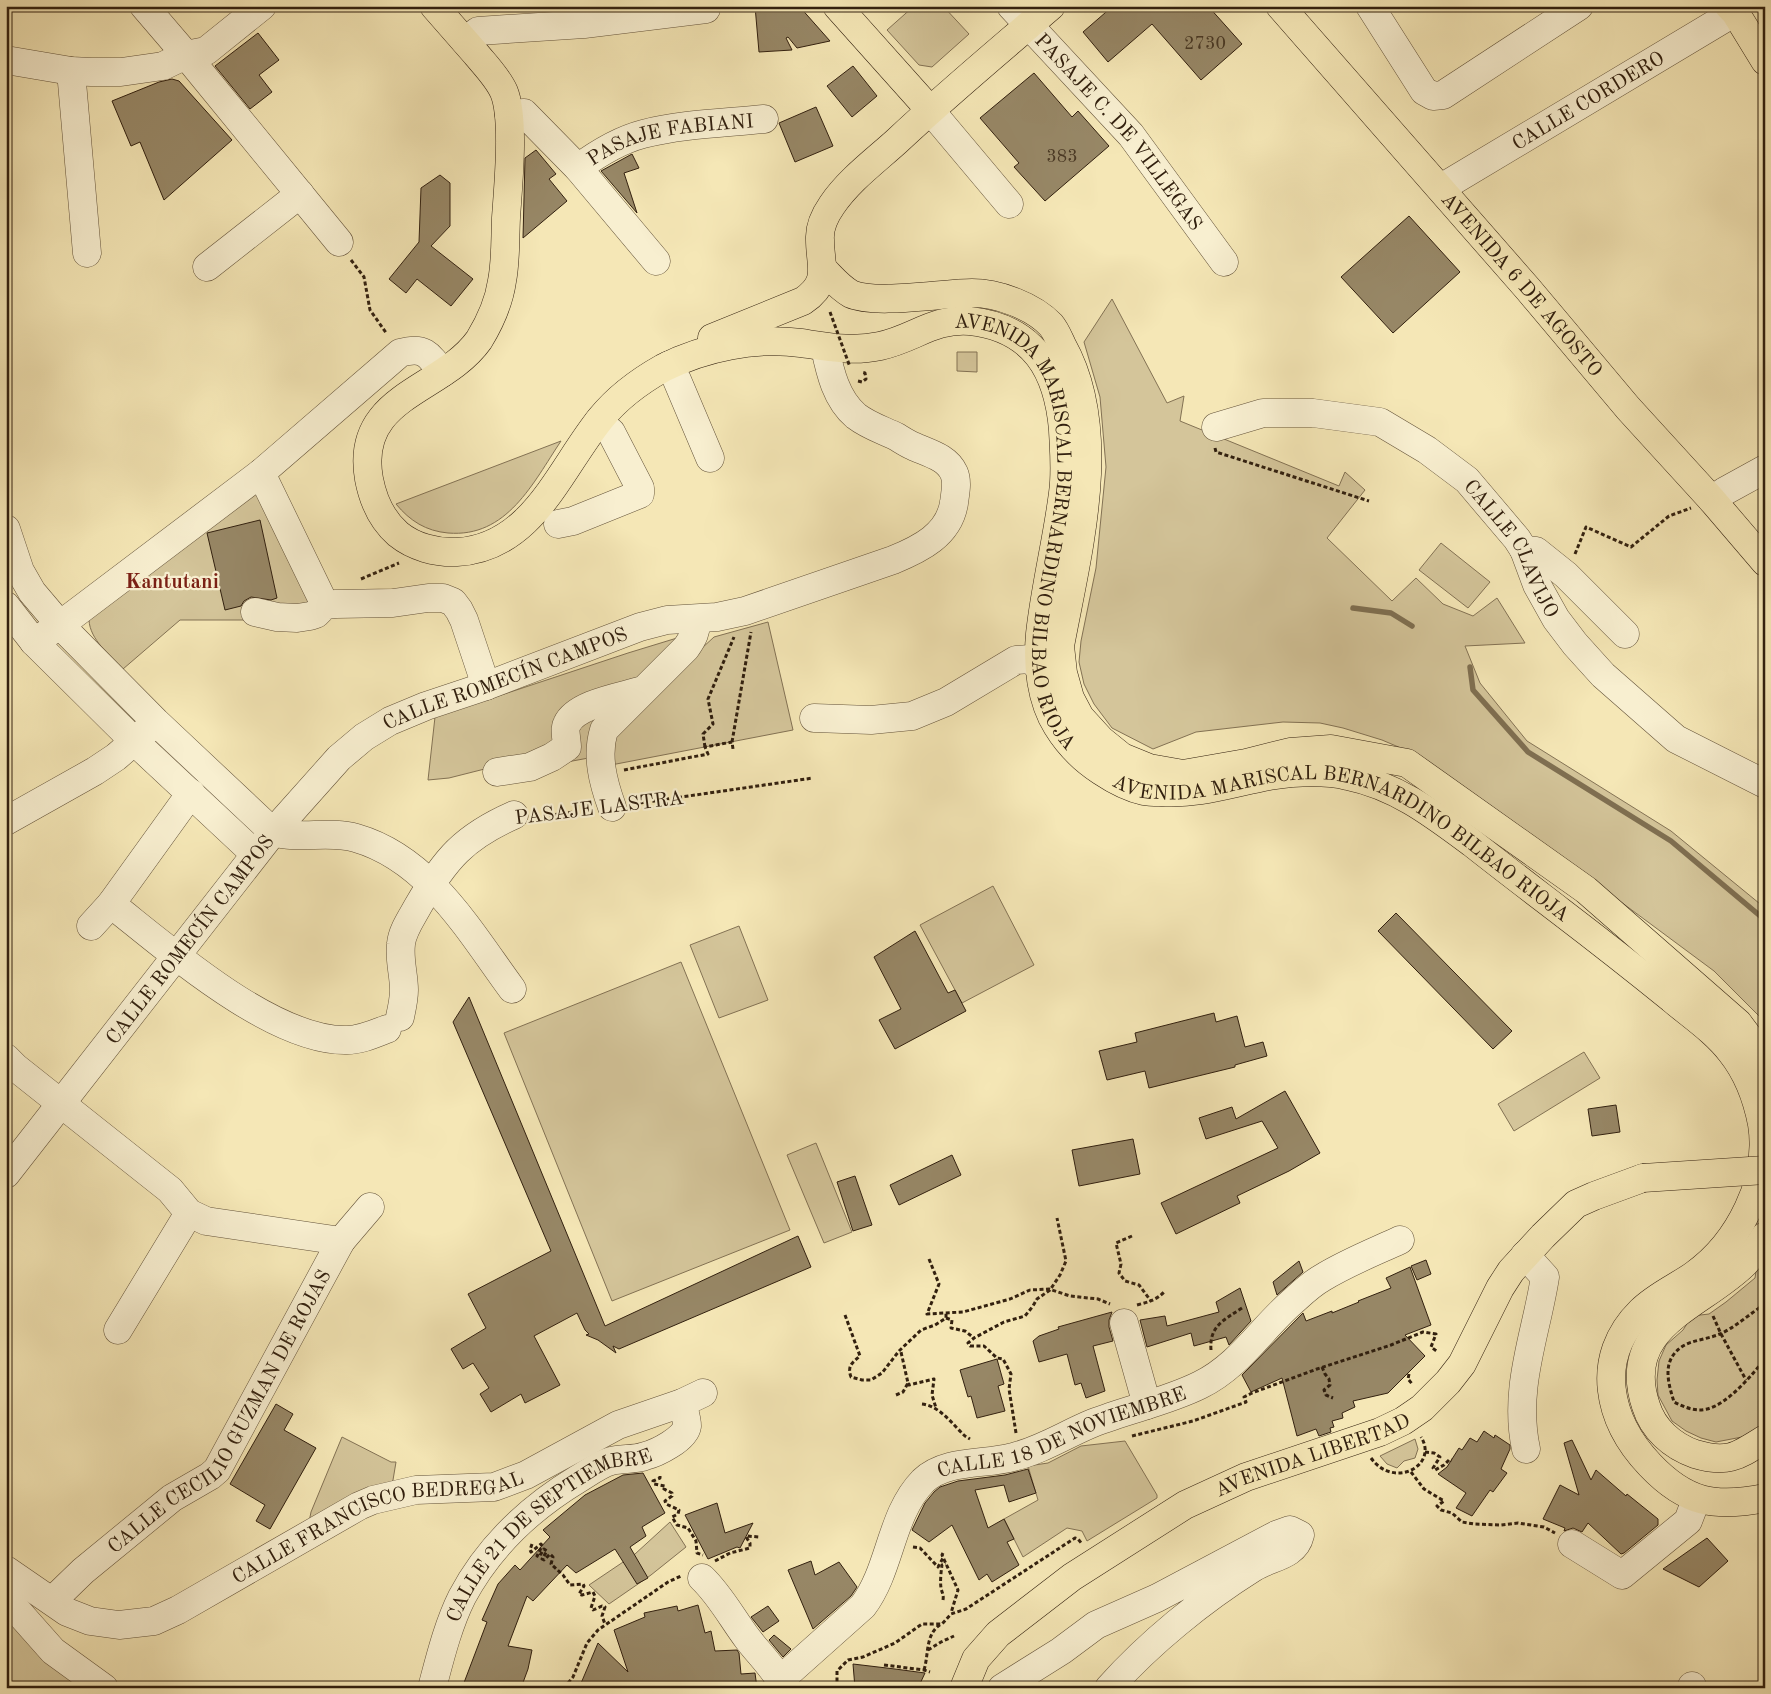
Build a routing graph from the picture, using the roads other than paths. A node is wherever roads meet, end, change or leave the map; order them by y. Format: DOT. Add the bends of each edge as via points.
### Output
graph roads {
  1 [pos="144,6"];
  2 [pos="262,6"];
  3 [pos="434,6"];
  4 [pos="837,6"];
  5 [pos="1051,6"];
  6 [pos="1280,6"];
  7 [pos="1370,6"];
  8 [pos="1578,6"];
  9 [pos="706,9"];
  10 [pos="1732,9"];
  11 [pos="1020,16"];
  12 [pos="465,41"];
  13 [pos="1762,50"];
  14 [pos="186,55"];
  15 [pos="6,60"];
  16 [pos="71,71"];
  17 [pos="930,110"];
  18 [pos="509,114"];
  19 [pos="764,119"];
  20 [pos="578,168"];
  21 [pos="1441,188"];
  22 [pos="300,194"];
  23 [pos="1009,204"];
  24 [pos="339,242"];
  25 [pos="87,253"];
  26 [pos="656,260"];
  27 [pos="1224,262"];
  28 [pos="206,266"];
  29 [pos="823,269"];
  30 [pos="826,348"];
  31 [pos="678,362"];
  32 [pos="442,373"];
  33 [pos="598,422"];
  34 [pos="1216,427"];
  35 [pos="710,458"];
  36 [pos="1765,469"];
  37 [pos="261,473"];
  38 [pos="1712,500"];
  39 [pos="558,524"];
  40 [pos="6,529"];
  41 [pos="1524,550"];
  42 [pos="1765,562"];
  43 [pos="325,605"];
  44 [pos="6,606"];
  45 [pos="255,612"];
  46 [pos="696,618"];
  47 [pos="60,625"];
  48 [pos="1625,634"];
  49 [pos="34,642"];
  50 [pos="1050,666"];
  51 [pos="486,686"];
  52 [pos="646,689"];
  53 [pos="814,718"];
  54 [pos="156,722"];
  55 [pos="134,741"];
  56 [pos="496,772"];
  57 [pos="1765,784"];
  58 [pos="191,793"];
  59 [pos="612,807"];
  60 [pos="514,815"];
  61 [pos="6,821"];
  62 [pos="273,832"];
  63 [pos="256,854"];
  64 [pos="431,883"];
  65 [pos="111,904"];
  66 [pos="91,926"];
  67 [pos="176,956"];
  68 [pos="512,989"];
  69 [pos="6,1058"];
  70 [pos="1765,1059"];
  71 [pos="61,1104"];
  72 [pos="1765,1170"];
  73 [pos="6,1174"];
  74 [pos="1765,1186"];
  75 [pos="1636,1187"];
  76 [pos="370,1208"];
  77 [pos="189,1213"];
  78 [pos="1765,1236"];
  79 [pos="1400,1240"];
  80 [pos="341,1241"];
  81 [pos="1525,1255"];
  82 [pos="1122,1317"];
  83 [pos="118,1330"];
  84 [pos="692,1398"];
  85 [pos="1147,1405"];
  86 [pos="1765,1439"];
  87 [pos="1526,1449"];
  88 [pos="1765,1498"];
  89 [pos="1696,1500"];
  90 [pos="1572,1544"];
  91 [pos="707,1567"];
  92 [pos="6,1570"];
  93 [pos="6,1598"];
  94 [pos="52,1601"];
  95 [pos="783,1684"];
  96 [pos="104,1688"];
  97 [pos="432,1688"];
  98 [pos="964,1688"];
  99 [pos="1002,1688"];
  100 [pos="1109,1688"];
  1 -- 14 [label="street"];
  2 -- 14 [label="street" via="206,51"];
  3 -- 12 [label="main road, AVENIDA MARISCAL BERNARDINO BILBAO RIOJA"];
  4 -- 17 [label="main road"];
  5 -- 11 [label="main road"];
  6 -- 21 [label="main road, AVENIDA 6 DE AGOSTO"];
  7 -- 8 [label="street" via="1424,91 1433,96 1444,95"];
  9 -- 12 [label="street" via="584,24 478,30"];
  10 -- 13 [label="main road"];
  10 -- 21 [label="street, CALLE CORDERO"];
  11 -- 17 [label="main road"];
  11 -- 27 [label="street, PASAJE C. DE VILLEGAS" via="1131,135"];
  12 -- 18 [label="main road, AVENIDA MARISCAL BERNARDINO BILBAO RIOJA" via="499,83"];
  14 -- 16 [label="street" via="163,66 120,72"];
  14 -- 22 [label="street"];
  15 -- 16 [label="street"];
  16 -- 25 [label="street"];
  17 -- 23 [label="street"];
  17 -- 29 [label="main road, AVENIDA MARISCAL BERNARDINO BILBAO RIOJA" via="849,184 832,205 823,221 819,238"];
  18 -- 20 [label="street" via="524,113"];
  18 -- 32 [label="main road, AVENIDA MARISCAL BERNARDINO BILBAO RIOJA" via="503,277 498,302 472,349"];
  19 -- 20 [label="street, PASAJE FABIANI" via="642,134"];
  20 -- 26 [label="street"];
  21 -- 38 [label="main road, AVENIDA 6 DE AGOSTO" via="1628,408"];
  22 -- 24 [label="street"];
  22 -- 28 [label="street"];
  29 -- 31 [label="main road, AVENIDA MARISCAL BERNARDINO BILBAO RIOJA" via="816,290 803,301 712,339"];
  29 -- 50 [label="main road, AVENIDA MARISCAL BERNARDINO BILBAO RIOJA" via="853,295 872,299 974,293 1008,299 1030,309 1051,326 1076,373 1086,431 1088,468 1082,530 1060,646"];
  30 -- 31 [label="main road, AVENIDA MARISCAL BERNARDINO BILBAO RIOJA" via="797,342 732,344"];
  30 -- 46 [label="street, CALLE ROMECÍN CAMPOS" via="838,392 856,415 874,428 944,460 954,472 956,483 948,522 929,542 893,560 752,609"];
  30 -- 50 [label="main road, AVENIDA MARISCAL BERNARDINO BILBAO RIOJA" via="852,350 884,346 940,323 961,320 1001,328 1021,338 1042,358 1056,386 1065,462 1064,491 1040,636"];
  31 -- 33 [label="main road, AVENIDA MARISCAL BERNARDINO BILBAO RIOJA" via="627,392"];
  31 -- 35 [label="street" via="677,380"];
  32 -- 33 [label="main road, AVENIDA MARISCAL BERNARDINO BILBAO RIOJA" via="405,395 385,412 374,430 369,448 367,468 375,501 390,526 413,544 445,553 480,549 516,530 531,517"];
  32 -- 37 [label="street" via="431,357 422,351 412,349 400,353"];
  33 -- 39 [label="street" via="611,432 640,494"];
  34 -- 41 [label="street, CALLE CLAVIJO" via="1263,413 1313,413 1380,422 1427,450 1467,480"];
  36 -- 38 [label="street"];
  37 -- 43 [label="street"];
  37 -- 47 [label="street"];
  38 -- 42 [label="main road, AVENIDA 6 DE AGOSTO"];
  40 -- 47 [label="street" via="20,571 32,592"];
  41 -- 48 [label="street" via="1536,551 1566,575"];
  41 -- 57 [label="street, CALLE CLAVIJO" via="1537,586 1556,619 1603,675 1676,739"];
  43 -- 45 [label="street" via="316,614 297,618"];
  43 -- 51 [label="street" via="394,603 428,598 453,602 464,620"];
  44 -- 49 [label="street"];
  46 -- 51 [label="street, CALLE ROMECÍN CAMPOS" via="667,620 640,627"];
  46 -- 52 [label="street" via="694,637"];
  47 -- 49 [label="street"];
  47 -- 54 [label="street"];
  49 -- 55 [label="street"];
  50 -- 53 [label="street" via="1030,658 1016,660 946,702 912,716 871,720"];
  50 -- 70 [label="main road, AVENIDA MARISCAL BERNARDINO BILBAO RIOJA" via="1080,718 1122,757 1149,768 1183,774 1290,752 1331,749 1407,764 1586,890 1738,1023"];
  50 -- 89 [label="main road, AVENIDA MARISCAL BERNARDINO BILBAO RIOJA" via="1044,694 1051,716 1082,756 1108,776 1143,791 1178,794 1305,771 1345,775 1383,786 1424,807 1628,963 1712,1032 1733,1054 1748,1079 1763,1131 1763,1160 1749,1208 1728,1243 1713,1259 1643,1309 1624,1332 1614,1353 1611,1381 1613,1403 1623,1429 1641,1456 1662,1477"];
  51 -- 62 [label="street, CALLE ROMECÍN CAMPOS" via="390,721 364,737 339,758"];
  52 -- 56 [label="street" via="575,713 566,726 567,747 552,757 530,767"];
  52 -- 59 [label="street" via="604,730 600,743 601,775"];
  54 -- 55 [label="street"];
  54 -- 62 [label="street"];
  55 -- 58 [label="street"];
  55 -- 61 [label="street" via="95,771"];
  58 -- 63 [label="street"];
  58 -- 65 [label="street"];
  60 -- 64 [label="street, PASAJE LASTRA" via="465,843"];
  62 -- 63 [label="street, CALLE ROMECÍN CAMPOS"];
  62 -- 64 [label="street" via="302,837 355,837 398,856"];
  63 -- 67 [label="street, CALLE ROMECÍN CAMPOS"];
  64 -- 67 [label="street, PASAJE LASTRA" via="401,942 404,990 394,1023 366,1037 347,1040 325,1038 282,1024 258,1012"];
  64 -- 68 [label="street"];
  65 -- 66 [label="street"];
  65 -- 67 [label="street"];
  67 -- 71 [label="street, CALLE ROMECÍN CAMPOS"];
  69 -- 71 [label="street"];
  71 -- 73 [label="street, CALLE ROMECÍN CAMPOS"];
  71 -- 77 [label="street" via="170,1190"];
  72 -- 75 [label="main road, bridge"];
  74 -- 75 [label="main road"];
  75 -- 81 [label="main road, AVENIDA LIBERTAD" via="1594,1196 1576,1204"];
  76 -- 80 [label="street, CALLE CECILIO GUZMAN DE ROJAS"];
  77 -- 80 [label="street" via="206,1221"];
  77 -- 83 [label="street"];
  78 -- 86 [label="main road" via="1745,1264 1670,1319 1654,1336 1644,1352 1640,1373 1641,1393 1650,1418 1663,1435 1684,1450 1711,1459 1737,1456"];
  79 -- 85 [label="street, CALLE 18 DE NOVIEMBRE" via="1320,1278 1291,1303 1239,1358 1217,1375 1200,1386"];
  80 -- 94 [label="street, CALLE CECILIO GUZMAN DE ROJAS" via="217,1470 172,1498 83,1571"];
  81 -- 87 [label="street" via="1545,1277 1523,1389 1522,1425"];
  81 -- 98 [label="main road, AVENIDA LIBERTAD" via="1500,1288 1462,1364 1422,1408 1403,1421 1365,1437 1246,1477 1185,1505 1072,1577 998,1634 976,1659"];
  82 -- 85 [label="street"];
  84 -- 94 [label="street, CALLE FRANCISCO BEDREGAL" via="618,1425 526,1475 494,1487 416,1490 373,1500 301,1531 178,1610 154,1621 119,1625 90,1621 67,1612"];
  84 -- 97 [label="street, CALLE 21 DE SEPTIEMBRE" via="686,1428 680,1437 646,1456 610,1461 578,1479 536,1508 489,1555 458,1606"];
  85 -- 95 [label="street, CALLE 18 DE NOVIEMBRE" via="1094,1423 1039,1449 1012,1458 950,1467 924,1480 903,1511 873,1593"];
  88 -- 89 [label="main road, AVENIDA MARISCAL BERNARDINO BILBAO RIOJA" via="1730,1504"];
  89 -- 90 [label="street" via="1688,1521 1622,1575"];
  91 -- 95 [label="street" via="712,1587"];
  92 -- 94 [label="street, CALLE FRANCISCO BEDREGAL"];
  93 -- 96 [label="street" via="53,1652"];
  99 -- 100 [label="street" via="1096,1625 1156,1598 1276,1535 1290,1530 1300,1535 1298,1543 1288,1552 1255,1566 1199,1605"];
}
